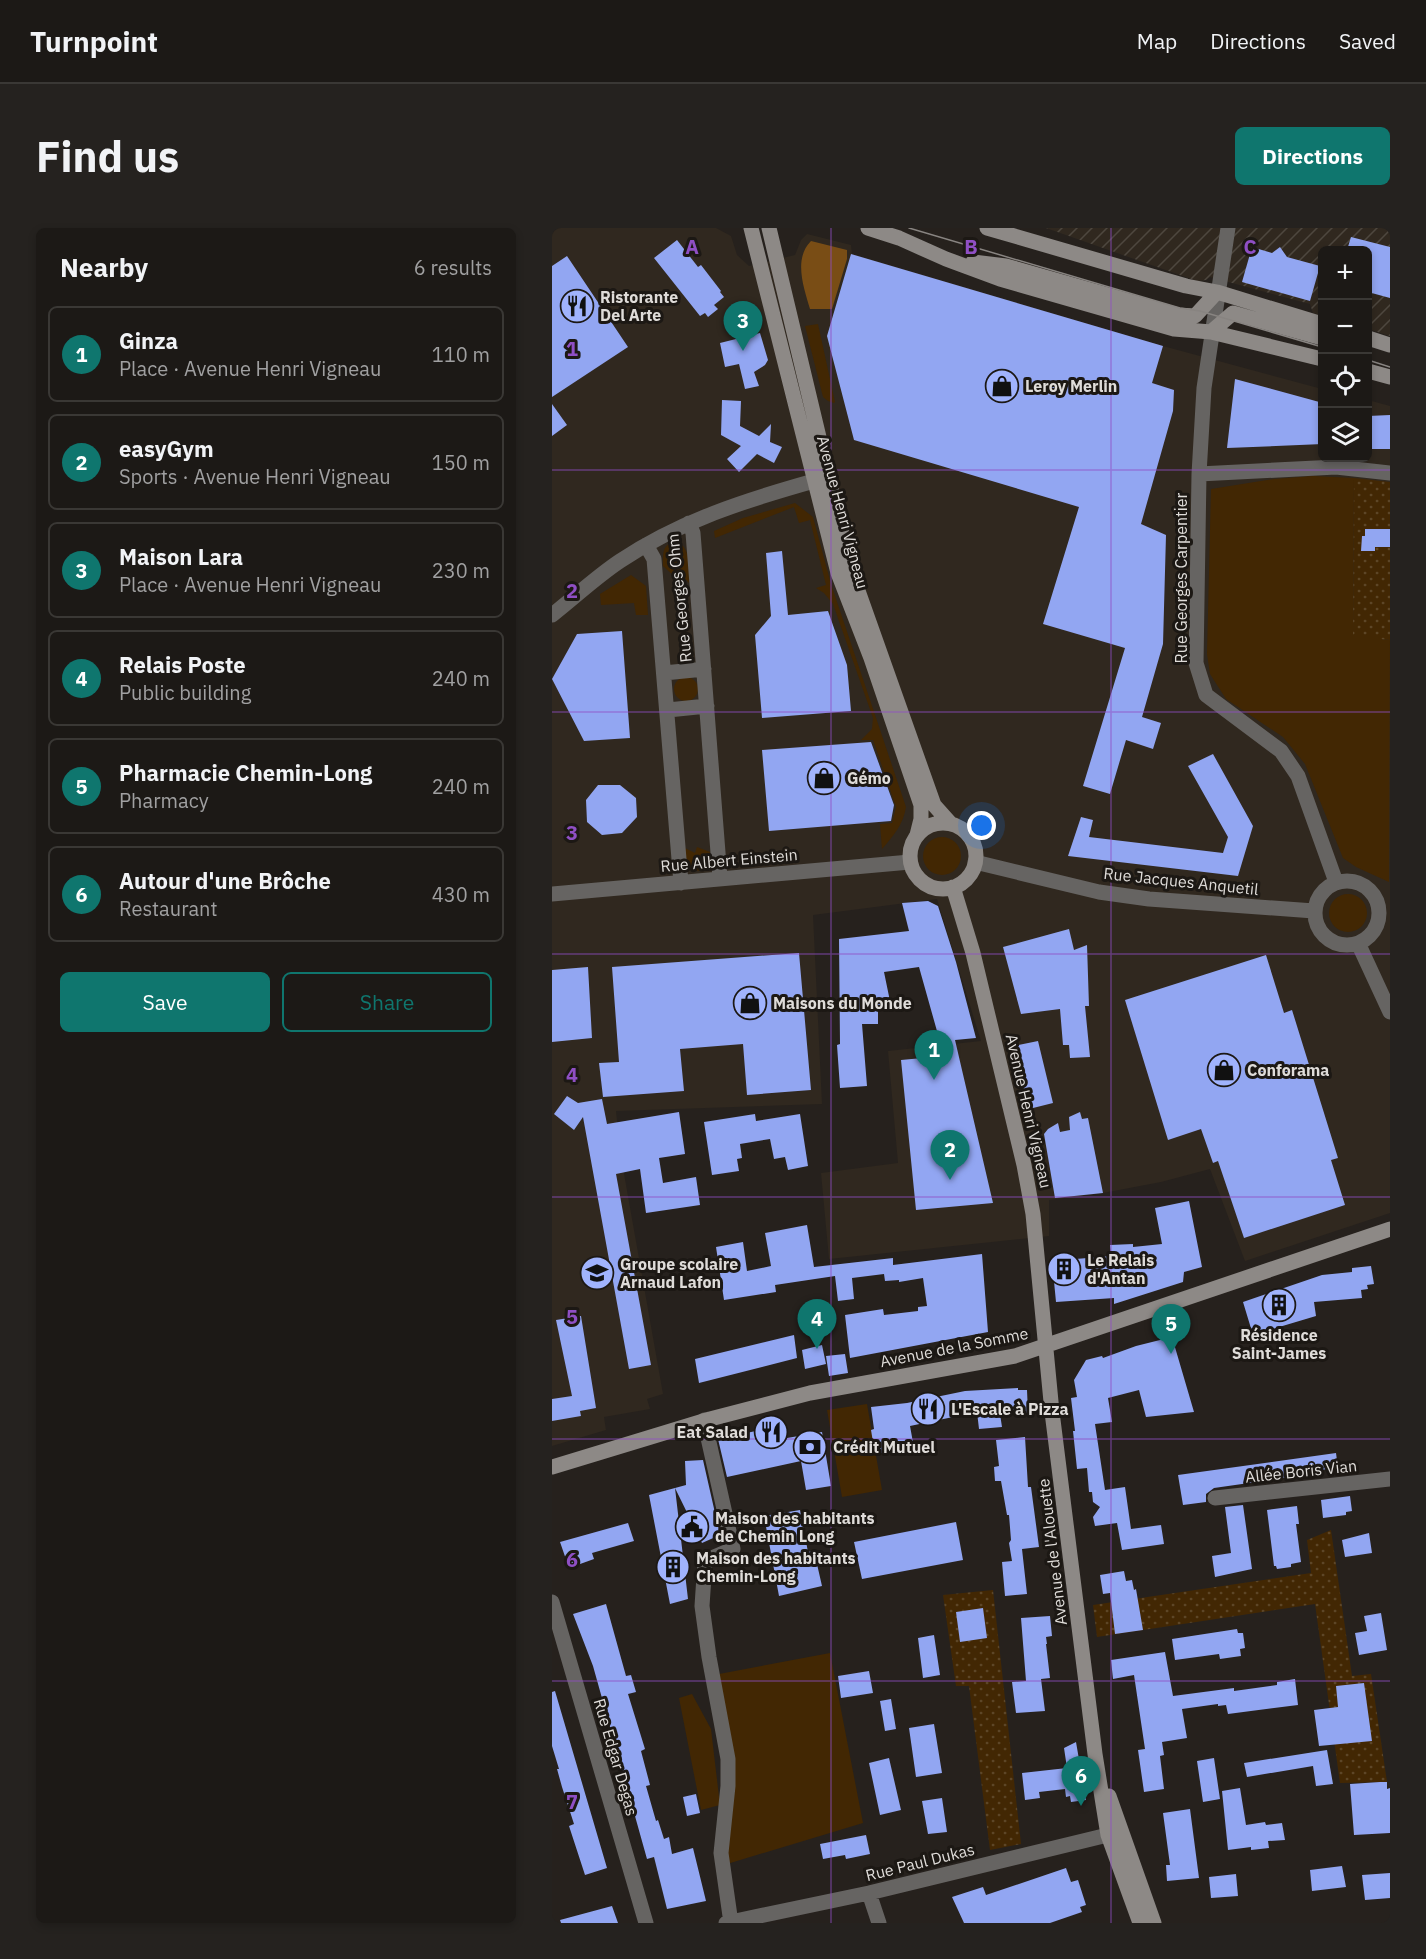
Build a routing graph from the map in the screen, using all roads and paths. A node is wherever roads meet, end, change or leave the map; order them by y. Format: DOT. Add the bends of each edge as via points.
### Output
graph roads {
  1 [pos="751,228"];
  2 [pos="769,228"];
  3 [pos="867,228"];
  4 [pos="987,228"];
  5 [pos="1228,228"];
  6 [pos="946,259"];
  7 [pos="1218,292"];
  8 [pos="1318,322"];
  9 [pos="1211,332"];
  10 [pos="1318,337"];
  11 [pos="1372,339"];
  12 [pos="1390,345"];
  13 [pos="1318,357"];
  14 [pos="1372,372"];
  15 [pos="1390,378"];
  16 [pos="1390,473"];
  17 [pos="1199,474"];
  18 [pos="814,481"];
  19 [pos="689,523"];
  20 [pos="646,545"];
  21 [pos="552,615"];
  22 [pos="704,669"];
  23 [pos="664,673"];
  24 [pos="707,706"];
  25 [pos="668,710"];
  26 [pos="951,824"];
  27 [pos="917,835"];
  28 [pos="910,862"];
  29 [pos="975,862"];
  30 [pos="720,878"];
  31 [pos="1336,882"];
  32 [pos="681,883"];
  33 [pos="953,887"];
  34 [pos="552,894"];
  35 [pos="1384,899"];
  36 [pos="1314,911"];
  37 [pos="1359,943"];
  38 [pos="1390,1012"];
  39 [pos="1390,1229"];
  40 [pos="1046,1347"];
  41 [pos="704,1420"];
  42 [pos="552,1467"];
  43 [pos="1390,1479"];
  44 [pos="1215,1498"];
  45 [pos="552,1602"];
  46 [pos="1115,1833"];
  47 [pos="869,1893"];
  48 [pos="646,1923"];
  49 [pos="729,1923"];
  50 [pos="879,1923"];
  51 [pos="1140,1923"];
  52 [pos="1154,1923"];
  1 -- 18 [label="street, Avenue Henri Vigneau"];
  2 -- 26 [label="street, Avenue Henri Vigneau" via="851,571 933,805"];
  3 -- 6 [label="street"];
  4 -- 7 [label="street"];
  5 -- 7 [label="street, Rue Georges Carpentier"];
  6 -- 7 [label="street" via="1006,266 1178,315 1195,316"];
  6 -- 9 [label="street" via="1000,279 1174,329"];
  7 -- 8 [label="street"];
  7 -- 9 [label="street, Rue Georges Carpentier"];
  9 -- 10 [label="street" via="1233,313"];
  9 -- 13 [label="street"];
  9 -- 17 [label="street, Rue Georges Carpentier"];
  11 -- 12 [label="street"];
  14 -- 15 [label="street"];
  16 -- 17 [label="street" via="1336,467"];
  17 -- 31 [label="street, Rue Georges Carpentier" via="1196,663 1206,695 1281,751 1298,776"];
  18 -- 19 [label="street" via="743,501"];
  18 -- 27 [label="street, Avenue Henri Vigneau" via="838,573 921,805"];
  19 -- 20 [label="street"];
  19 -- 22 [label="street, Rue Georges Ohm"];
  20 -- 21 [label="street" via="619,561"];
  20 -- 23 [label="street, Rue Georges Ohm" via="654,559"];
  22 -- 23 [label="street, Rue Georges Ohm"];
  22 -- 24 [label="street, Rue Georges Ohm"];
  23 -- 25 [label="street, Rue Georges Ohm"];
  24 -- 25 [label="street"];
  24 -- 30 [label="street, Rue Georges Ohm"];
  25 -- 32 [label="street, Rue Georges Ohm"];
  26 -- 27 [label="street" via="933,825"];
  26 -- 29 [label="street, Avenue Henri Vigneau" via="968,835"];
  27 -- 28 [label="street, Avenue Henri Vigneau"];
  28 -- 30 [label="street, Rue Albert Einstein"];
  28 -- 33 [label="street" via="914,873 931,887"];
  29 -- 33 [label="street" via="968,878"];
  29 -- 36 [label="street, Rue Jacques Anquetil" via="1099,892"];
  30 -- 32 [label="street, Rue Albert Einstein"];
  31 -- 35 [label="street" via="1356,881"];
  31 -- 36 [label="street" via="1318,897"];
  32 -- 34 [label="street, Rue Albert Einstein"];
  33 -- 40 [label="street, Avenue Henri Vigneau" via="973,953 1024,1166 1033,1214"];
  35 -- 37 [label="street" via="1378,923 1368,938"];
  36 -- 37 [label="street" via="1316,923 1329,940 1347,945"];
  37 -- 38 [label="street"];
  39 -- 40 [label="street, Avenue de la Somme"];
  40 -- 41 [label="street, Avenue de la Somme" via="810,1393"];
  40 -- 46 [label="street, Avenue de l'Alouette" via="1095,1754"];
  41 -- 42 [label="street, Avenue de la Somme"];
  41 -- 49 [label="street" via="733,1549 705,1561 702,1605 728,1758 721,1853"];
  43 -- 44 [label="street, Allée Boris Vian"];
  45 -- 48 [label="street, Rue Edgar Degas"];
  46 -- 47 [label="street, Rue Paul Dukas"];
  46 -- 51 [label="street, Avenue de l'Alouette"];
  46 -- 52 [label="street, Avenue de l'Alouette"];
  47 -- 49 [label="street, Rue Paul Dukas"];
  47 -- 50 [label="street"];
}
